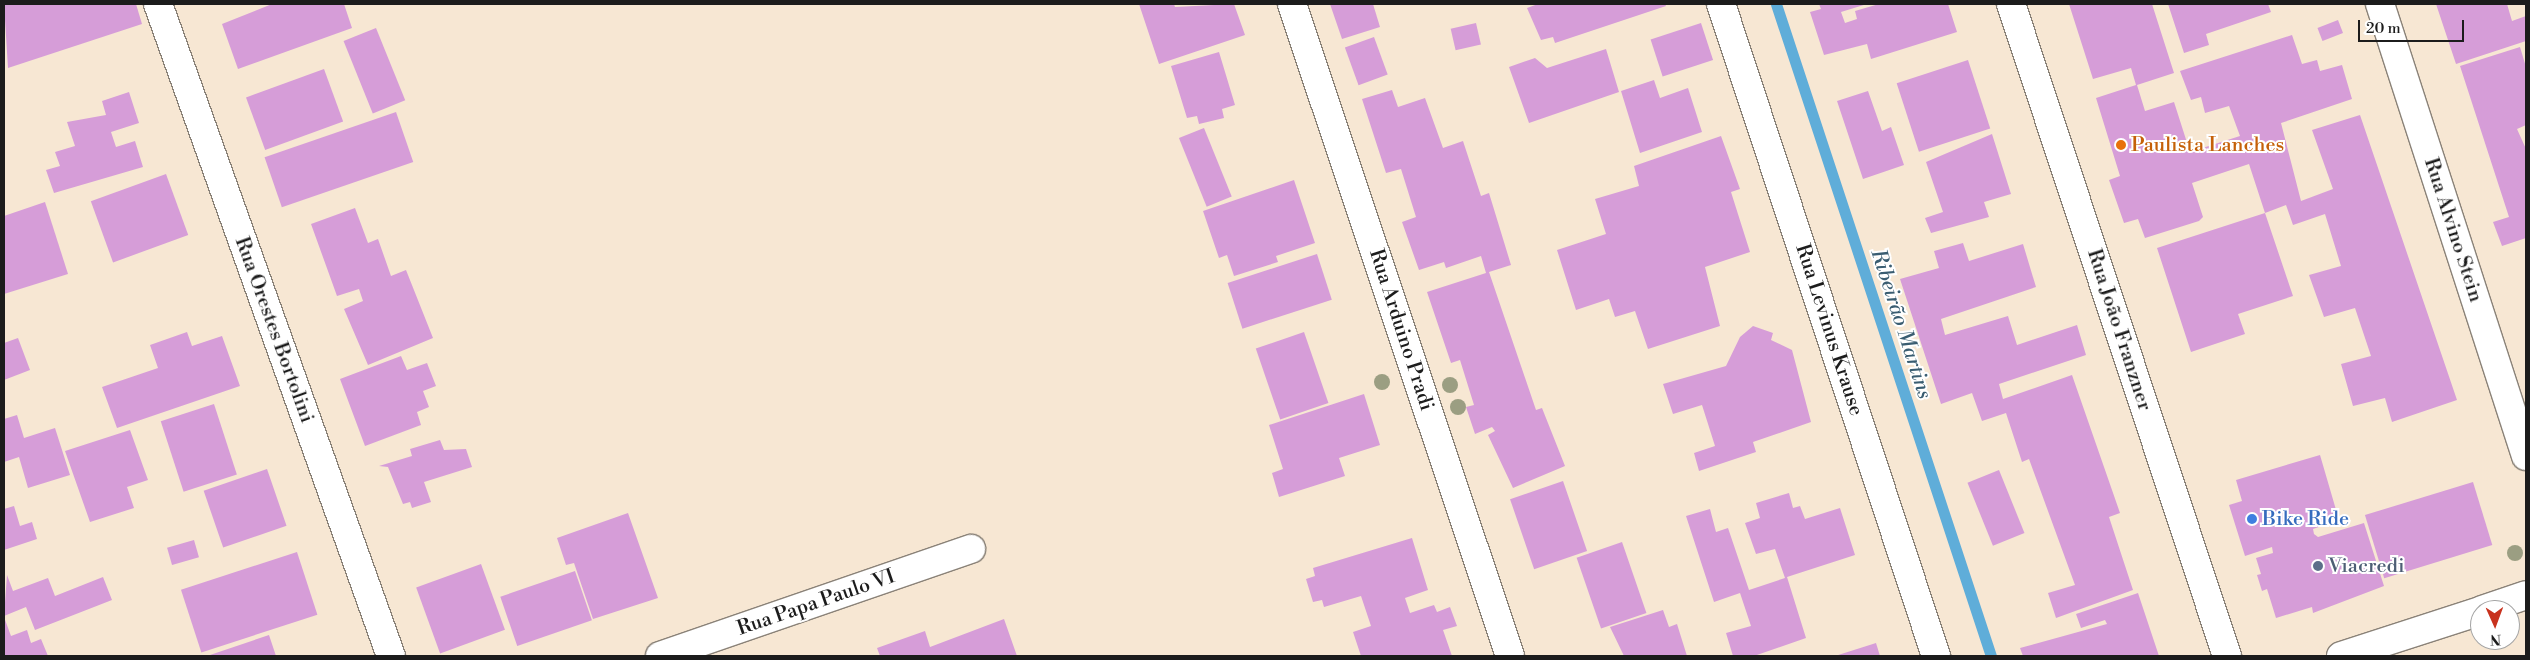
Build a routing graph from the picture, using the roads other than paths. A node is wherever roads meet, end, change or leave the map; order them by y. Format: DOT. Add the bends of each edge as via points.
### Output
graph roads {
  1 [pos="158,4"];
  2 [pos="1292,4"];
  3 [pos="1721,4"];
  4 [pos="2011,4"];
  5 [pos="2380,4"];
  6 [pos="2526,456"];
  7 [pos="971,549"];
  8 [pos="2526,595"];
  9 [pos="2511,600"];
  10 [pos="2470,614"];
  11 [pos="391,656"];
  12 [pos="660,656"];
  13 [pos="1510,656"];
  14 [pos="1936,656"];
  15 [pos="2227,656"];
  16 [pos="2341,656"];
  1 -- 11 [label="street, Rua Orestes Bortolini"];
  2 -- 13 [label="street, Rua Arduino Pradi"];
  3 -- 14 [label="street, Rua Levinus Krause"];
  4 -- 15 [label="street, Rua João Franzner"];
  5 -- 6 [label="street, Rua Alvino Stein"];
  7 -- 12 [label="street, Rua Papa Paulo VI"];
  8 -- 9 [label="street"];
  10 -- 16 [label="street"];
}
